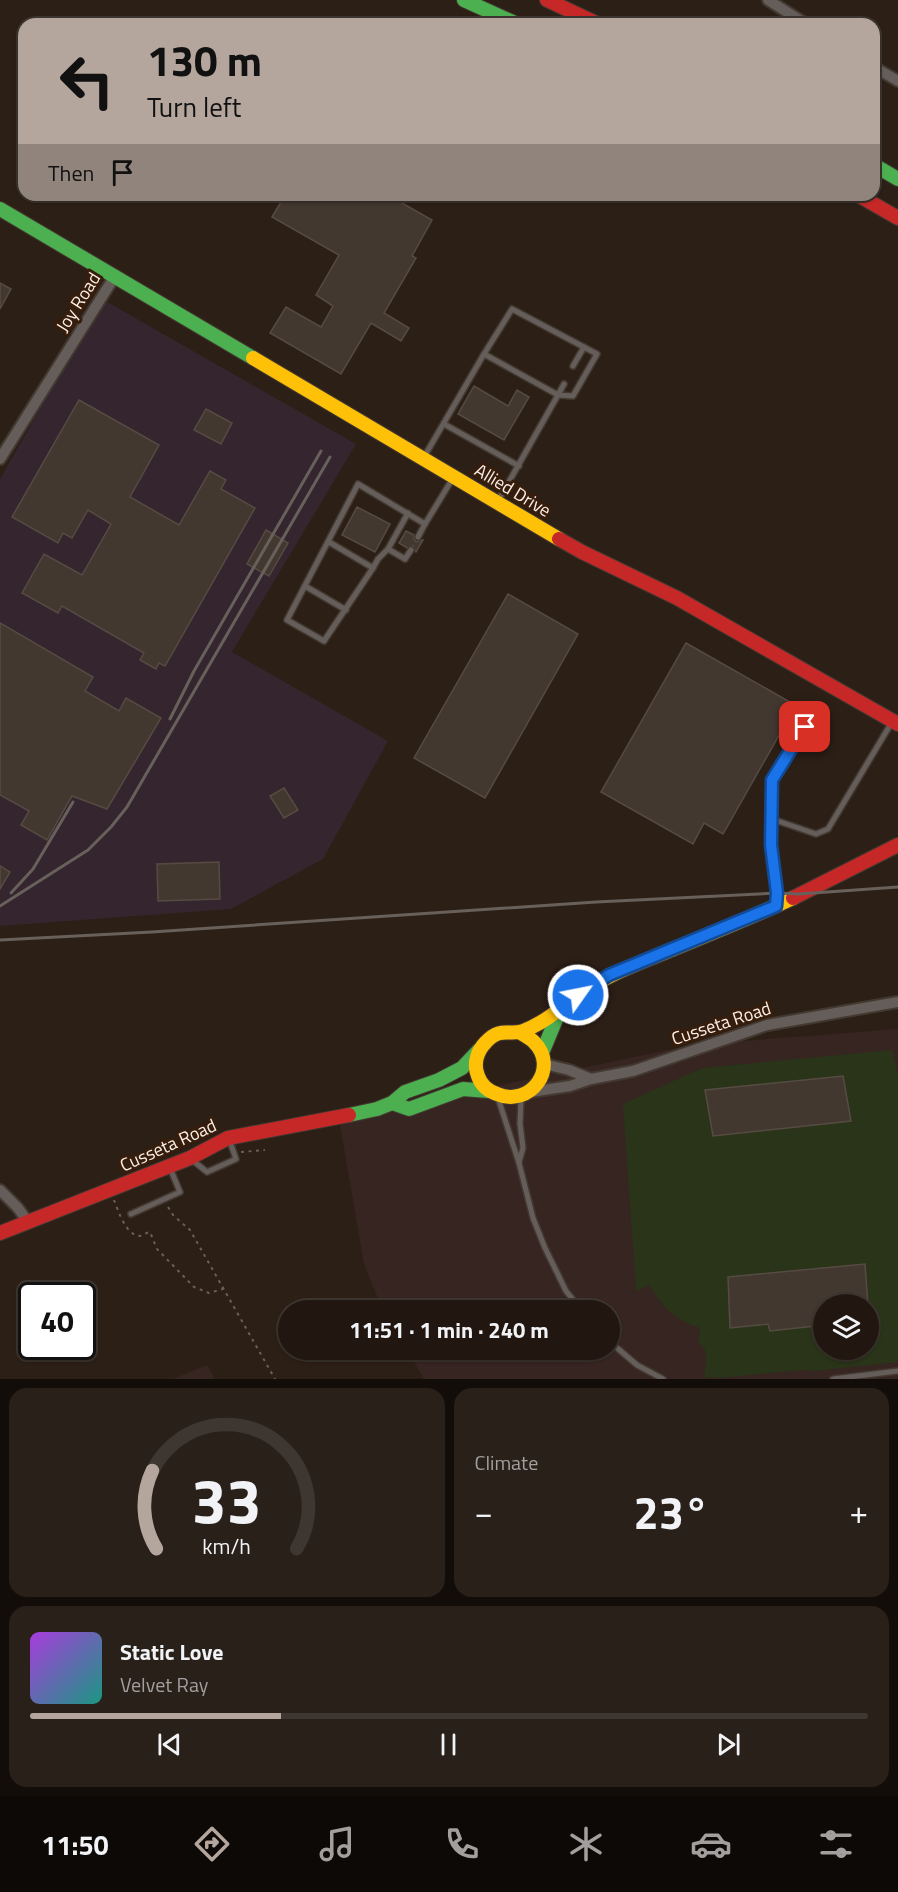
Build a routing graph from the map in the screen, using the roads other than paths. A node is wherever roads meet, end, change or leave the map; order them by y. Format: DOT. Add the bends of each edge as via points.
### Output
graph roads {
  1 [pos="464,0"];
  2 [pos="548,0"];
  3 [pos="768,0"];
  4 [pos="504,18"];
  5 [pos="586,18"];
  6 [pos="796,18"];
  7 [pos="880,70"];
  8 [pos="898,81"];
  9 [pos="880,168"];
  10 [pos="898,179"];
  11 [pos="868,201"];
  12 [pos="0,209"];
  13 [pos="898,218"];
  14 [pos="115,276"];
  15 [pos="584,347"];
  16 [pos="484,354"];
  17 [pos="573,366"];
  18 [pos="564,384"];
  19 [pos="558,395"];
  20 [pos="444,424"];
  21 [pos="423,458"];
  22 [pos="0,459"];
  23 [pos="519,466"];
  24 [pos="454,477"];
  25 [pos="497,502"];
  26 [pos="408,513"];
  27 [pos="425,524"];
  28 [pos="417,537"];
  29 [pos="329,542"];
  30 [pos="388,549"];
  31 [pos="411,549"];
  32 [pos="373,568"];
  33 [pos="305,586"];
  34 [pos="346,610"];
  35 [pos="895,723"];
  36 [pos="805,727"];
  37 [pos="772,819"];
  38 [pos="898,845"];
  39 [pos="776,906"];
  40 [pos="898,1002"];
  41 [pos="562,1005"];
  42 [pos="519,1032"];
  43 [pos="480,1048"];
  44 [pos="543,1058"];
  45 [pos="591,1079"];
  46 [pos="493,1094"];
  47 [pos="526,1095"];
  48 [pos="392,1103"];
  49 [pos="228,1138"];
  50 [pos="190,1158"];
  51 [pos="519,1163"];
  52 [pos="169,1167"];
  53 [pos="0,1190"];
  54 [pos="131,1214"];
  55 [pos="28,1222"];
  56 [pos="0,1233"];
  57 [pos="573,1300"];
  58 [pos="620,1350"];
  59 [pos="898,1371"];
  60 [pos="663,1379"];
  61 [pos="833,1379"];
  1 -- 4 [label="main road"];
  2 -- 5 [label="main road"];
  3 -- 6 [label="street"];
  7 -- 8 [label="street"];
  9 -- 10 [label="main road"];
  11 -- 13 [label="main road"];
  12 -- 14 [label="main road, Joy Road"];
  14 -- 21 [label="main road, Allied Drive"];
  14 -- 22 [label="street, Joy Road"];
  15 -- 16 [label="lane" via="512,309"];
  15 -- 17 [label="lane"];
  15 -- 19 [label="lane" via="597,354 573,396"];
  16 -- 19 [label="lane"];
  16 -- 20 [label="lane"];
  18 -- 19 [label="lane"];
  19 -- 23 [label="lane"];
  20 -- 21 [label="lane"];
  20 -- 23 [label="lane"];
  21 -- 24 [label="main road, Allied Drive"];
  23 -- 25 [label="lane"];
  24 -- 25 [label="main road, Allied Drive"];
  24 -- 27 [label="lane"];
  25 -- 35 [label="main road, Allied Drive" via="582,552 677,598"];
  26 -- 27 [label="lane"];
  26 -- 29 [label="lane" via="358,484"];
  26 -- 30 [label="lane"];
  27 -- 28 [label="lane"];
  29 -- 32 [label="lane"];
  29 -- 33 [label="lane"];
  30 -- 31 [label="lane" via="405,559"];
  30 -- 32 [label="lane"];
  32 -- 34 [label="lane"];
  33 -- 34 [label="lane"];
  33 -- 34 [label="lane" via="286,620 324,641"];
  35 -- 37 [label="lane" via="828,829 816,834"];
  36 -- 37 [label="lane" via="772,780"];
  37 -- 39 [label="lane"];
  38 -- 39 [label="main road"];
  39 -- 41 [label="main road" via="609,975"];
  40 -- 45 [label="street, Cusseta Road" via="767,1025 633,1071"];
  41 -- 42 [label="main road" via="543,1021"];
  41 -- 44 [label="main road"];
  42 -- 43 [label="main road, Cusseta Road" via="498,1033"];
  42 -- 44 [label="main road, Cusseta Road" via="537,1044"];
  43 -- 46 [label="main road" via="476,1071"];
  43 -- 48 [label="main road, Cusseta Road" via="462,1068 405,1092"];
  44 -- 45 [label="street, Cusseta Road"];
  44 -- 47 [label="main road" via="543,1074"];
  45 -- 47 [label="street, Cusseta Road"];
  46 -- 47 [label="main road, Cusseta Road" via="509,1099"];
  46 -- 48 [label="main road, Cusseta Road" via="463,1089 409,1109"];
  46 -- 51 [label="lane"];
  47 -- 51 [label="lane"];
  48 -- 49 [label="main road, Cusseta Road"];
  49 -- 50 [label="main road, Cusseta Road"];
  49 -- 50 [label="lane" via="237,1159 207,1172"];
  50 -- 52 [label="main road, Cusseta Road"];
  51 -- 57 [label="lane" via="544,1248"];
  52 -- 54 [label="lane" via="180,1192"];
  52 -- 55 [label="main road, Cusseta Road"];
  53 -- 55 [label="street"];
  55 -- 56 [label="main road, Cusseta Road"];
  58 -- 60 [label="lane"];
  59 -- 61 [label="lane"];
}
